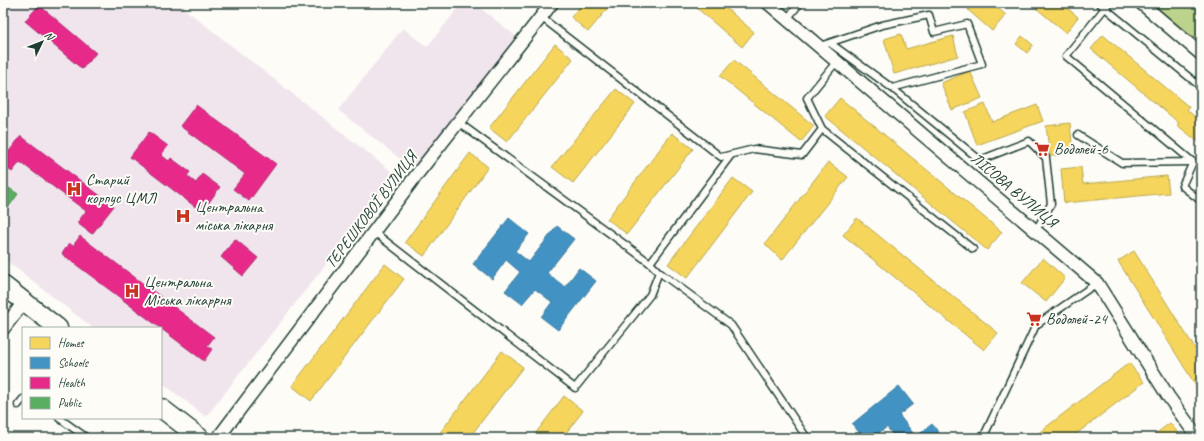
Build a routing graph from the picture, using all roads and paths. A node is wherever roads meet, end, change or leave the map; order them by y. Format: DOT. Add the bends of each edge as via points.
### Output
graph roads {
  1 [pos="552,3"];
  2 [pos="768,3"];
  3 [pos="800,3"];
  4 [pos="1099,3"];
  5 [pos="1140,3"];
  6 [pos="1107,5"];
  7 [pos="541,17"];
  8 [pos="787,19"];
  9 [pos="825,45"];
  10 [pos="1201,54"];
  11 [pos="837,62"];
  12 [pos="1201,87"];
  13 [pos="892,88"];
  14 [pos="458,122"];
  15 [pos="822,130"];
  16 [pos="1078,136"];
  17 [pos="731,155"];
  18 [pos="1193,162"];
  19 [pos="1201,201"];
  20 [pos="1036,230"];
  21 [pos="374,232"];
  22 [pos="973,249"];
  23 [pos="650,263"];
  24 [pos="659,272"];
  25 [pos="1097,283"];
  26 [pos="3,286"];
  27 [pos="24,302"];
  28 [pos="57,327"];
  29 [pos="3,329"];
  30 [pos="22,399"];
  31 [pos="18,405"];
  32 [pos="162,409"];
  33 [pos="60,419"];
  34 [pos="87,438"];
  35 [pos="200,438"];
  36 [pos="218,438"];
  37 [pos="807,438"];
  38 [pos="983,438"];
  39 [pos="1198,438"];
  1 -- 7 [label="street, ТЕРЕШКОВОЇ ВУЛИЦЯ"];
  2 -- 8 [label="street, ЛІСОВА ВУЛИЦЯ"];
  3 -- 8 [label="lane"];
  4 -- 6 [label="lane"];
  5 -- 10 [label="street"];
  6 -- 12 [label="lane"];
  6 -- 18 [label="lane" via="1066,56"];
  7 -- 14 [label="street, ТЕРЕШКОВОЇ ВУЛИЦЯ"];
  7 -- 17 [label="lane" via="722,157"];
  8 -- 9 [label="street, ЛІСОВА ВУЛИЦЯ"];
  9 -- 11 [label="street, ЛІСОВА ВУЛИЦЯ"];
  9 -- 13 [label="lane"];
  9 -- 13 [label="lane" via="882,25 929,15 934,32 967,24 982,64"];
  11 -- 15 [label="lane" via="807,98"];
  11 -- 20 [label="street, ЛІСОВА ВУЛИЦЯ"];
  13 -- 20 [label="lane" via="980,160 1029,141 1046,158 1051,204"];
  14 -- 21 [label="street, ТЕРЕШКОВОЇ ВУЛИЦЯ"];
  14 -- 23 [label="lane"];
  15 -- 17 [label="lane" via="802,155 754,149"];
  15 -- 22 [label="lane"];
  16 -- 18 [label="lane" via="1122,163"];
  17 -- 23 [label="lane"];
  18 -- 19 [label="lane" via="1182,186"];
  20 -- 25 [label="street, ЛІСОВА ВУЛИЦЯ"];
  21 -- 24 [label="lane" via="575,388 650,295"];
  21 -- 36 [label="street, ТЕРЕШКОВОЇ ВУЛИЦЯ"];
  23 -- 24 [label="lane"];
  24 -- 37 [label="lane" via="731,325"];
  25 -- 38 [label="lane" via="1036,325"];
  25 -- 39 [label="street, ЛІСОВА ВУЛИЦЯ" via="1168,396"];
  26 -- 27 [label="main road"];
  27 -- 28 [label="main road"];
  27 -- 29 [label="street"];
  30 -- 31 [label="lane"];
  32 -- 35 [label="main road"];
  33 -- 34 [label="lane"];
}
